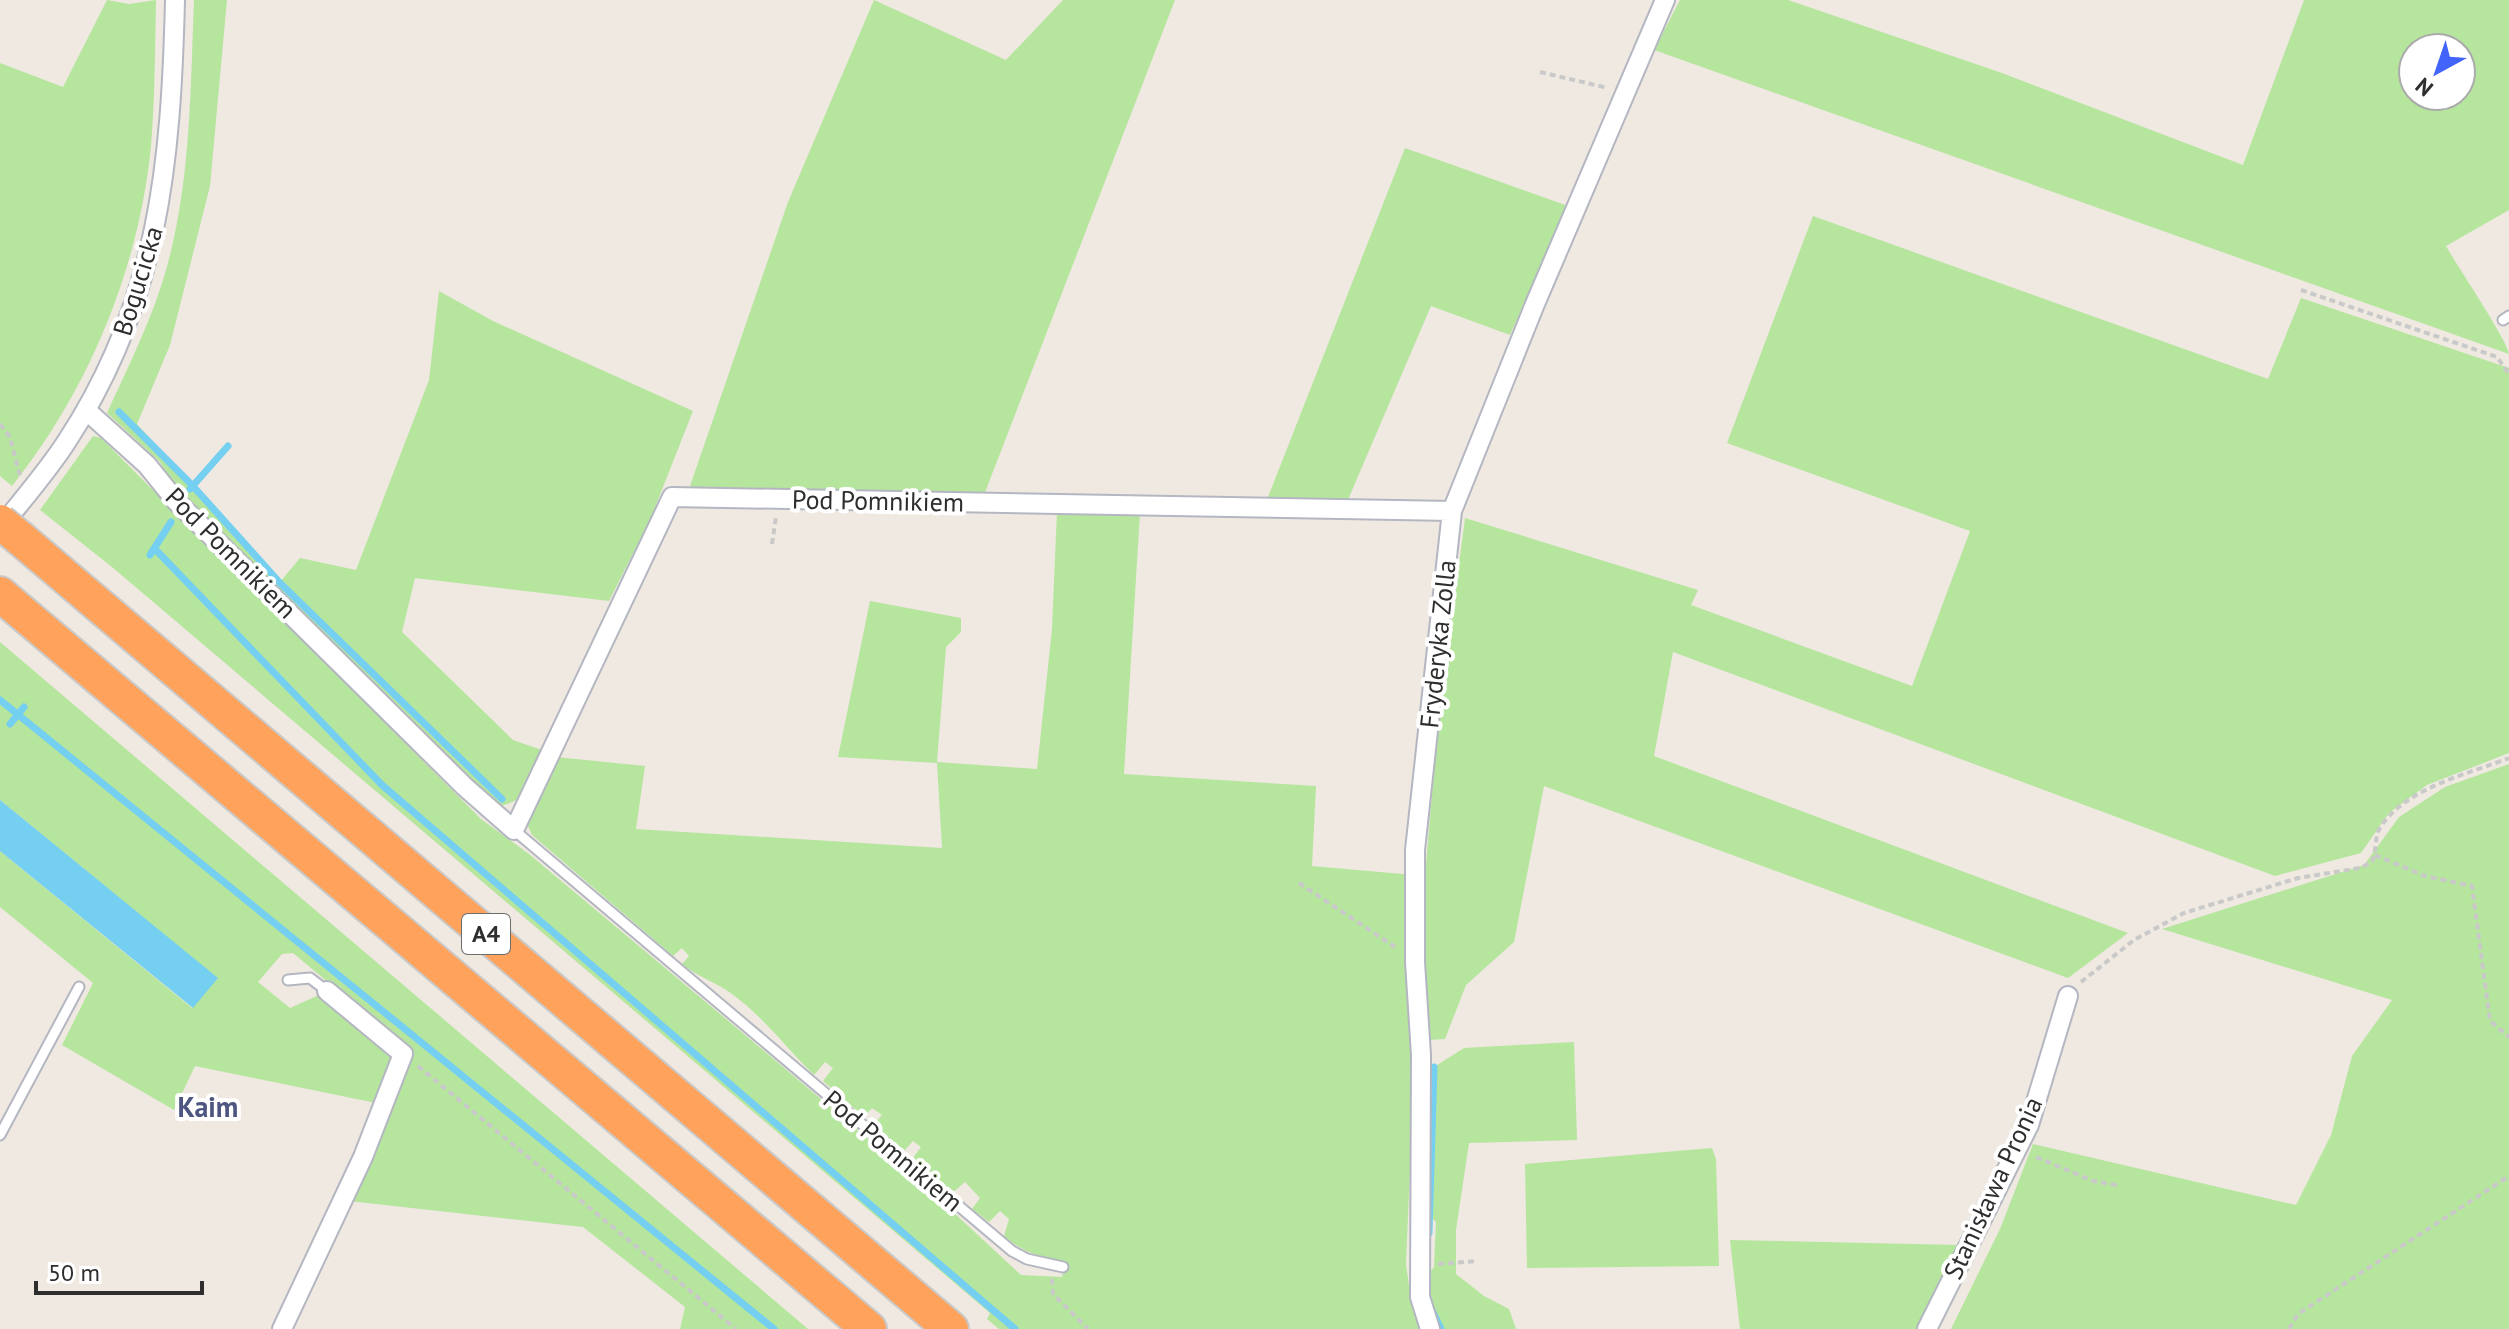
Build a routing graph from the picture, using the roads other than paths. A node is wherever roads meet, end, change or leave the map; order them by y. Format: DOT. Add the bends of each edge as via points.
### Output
graph roads {
  1 [pos="175,0"];
  2 [pos="1665,0"];
  3 [pos="86,410"];
  4 [pos="1452,511"];
  5 [pos="7,529"];
  6 [pos="0,594"];
  7 [pos="514,830"];
  8 [pos="288,980"];
  9 [pos="79,987"];
  10 [pos="327,991"];
  11 [pos="2068,996"];
  12 [pos="0,1135"];
  13 [pos="1063,1267"];
  14 [pos="282,1329"];
  15 [pos="869,1329"];
  16 [pos="951,1329"];
  17 [pos="1430,1329"];
  18 [pos="1927,1329"];
  1 -- 3 [label="street, Bogucicka" via="172,116 159,212 133,309"];
  2 -- 4 [label="street, Fryderyka Zolla"];
  3 -- 5 [label="street, Bogucicka"];
  3 -- 7 [label="street, Pod Pomnikiem"];
  4 -- 7 [label="street, Pod Pomnikiem" via="672,497"];
  4 -- 17 [label="street, Fryderyka Zolla" via="1415,850 1420,1297"];
  5 -- 16 [label="highway, A4"];
  6 -- 15 [label="highway, A4"];
  7 -- 13 [label="lane, Pod Pomnikiem" via="1000,1242 1027,1259"];
  8 -- 10 [label="lane" via="310,978"];
  9 -- 12 [label="lane"];
  10 -- 14 [label="street" via="403,1054 363,1157"];
  11 -- 18 [label="street, Stanisława Pronia" via="2029,1125"];
}
